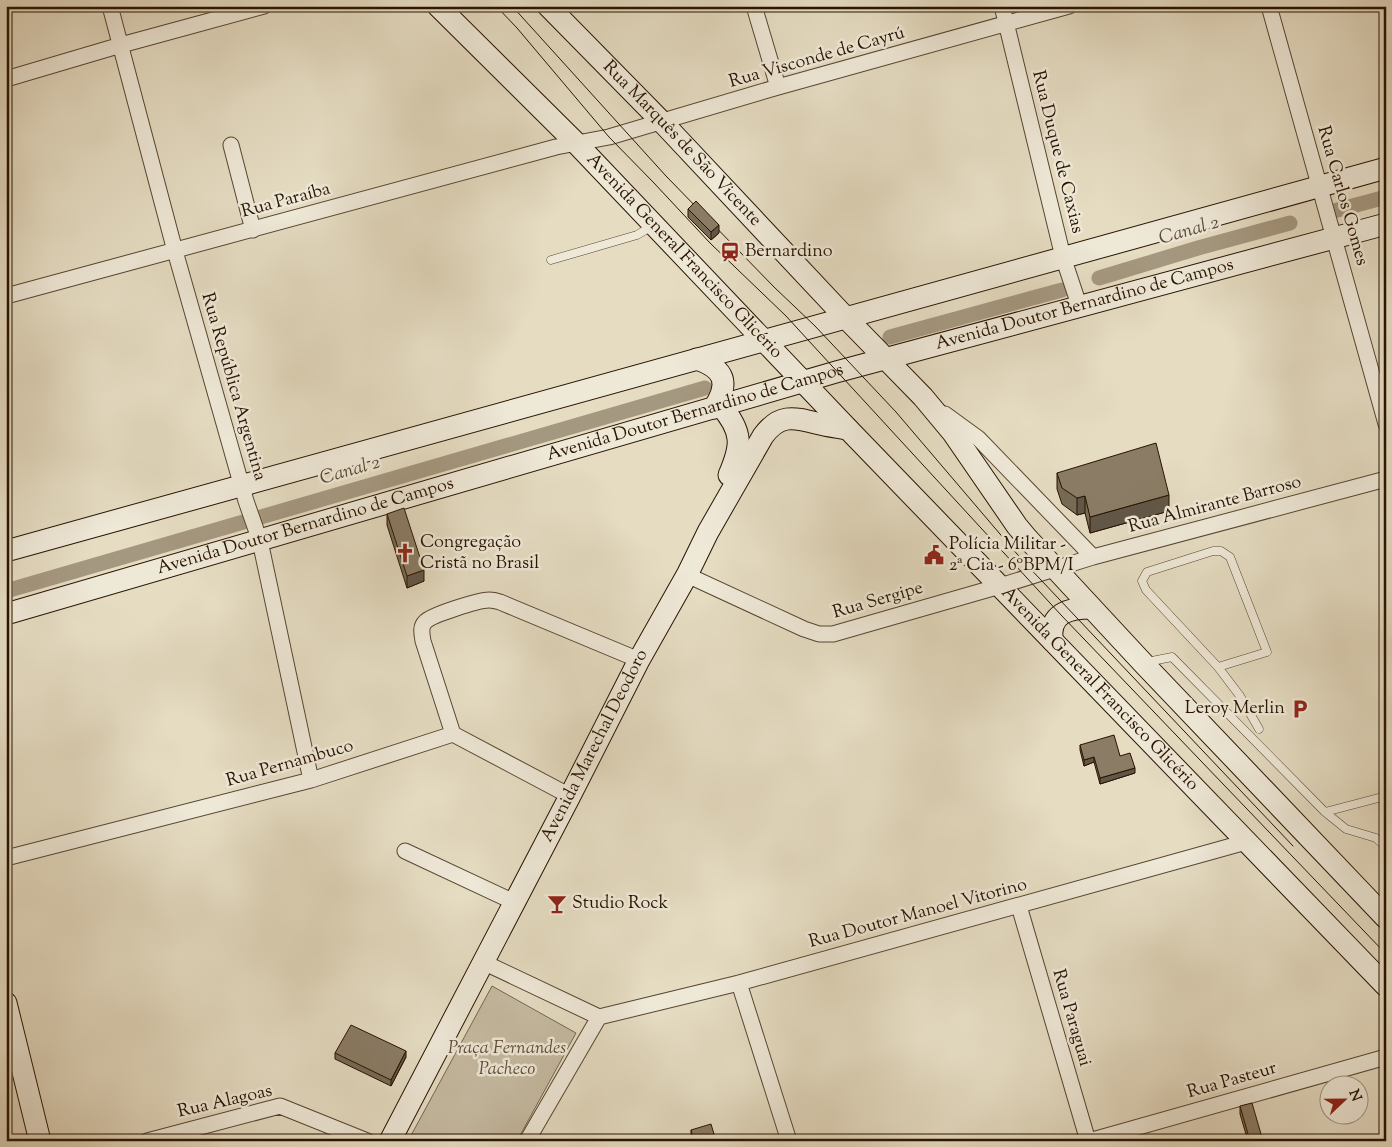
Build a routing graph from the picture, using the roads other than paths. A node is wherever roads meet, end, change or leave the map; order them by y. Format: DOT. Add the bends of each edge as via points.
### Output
graph roads {
  1 [pos="110,6"];
  2 [pos="264,6"];
  3 [pos="438,6"];
  4 [pos="548,6"];
  5 [pos="754,6"];
  6 [pos="1002,6"];
  7 [pos="1069,6"];
  8 [pos="1269,6"];
  9 [pos="1006,24"];
  10 [pos="121,45"];
  11 [pos="6,79"];
  12 [pos="778,88"];
  13 [pos="662,122"];
  14 [pos="576,143"];
  15 [pos="231,145"];
  16 [pos="1386,168"];
  17 [pos="1320,186"];
  18 [pos="654,224"];
  19 [pos="1386,224"];
  20 [pos="253,230"];
  21 [pos="1335,238"];
  22 [pos="175,251"];
  23 [pos="1063,257"];
  24 [pos="551,260"];
  25 [pos="6,296"];
  26 [pos="1079,306"];
  27 [pos="846,318"];
  28 [pos="764,341"];
  29 [pos="885,358"];
  30 [pos="697,360"];
  31 [pos="804,381"];
  32 [pos="923,397"];
  33 [pos="718,407"];
  34 [pos="1386,424"];
  35 [pos="848,429"];
  36 [pos="1386,479"];
  37 [pos="244,494"];
  38 [pos="708,532"];
  39 [pos="257,534"];
  40 [pos="6,551"];
  41 [pos="1093,557"];
  42 [pos="1055,569"];
  43 [pos="687,575"];
  44 [pos="1000,586"];
  45 [pos="1091,608"];
  46 [pos="6,614"];
  47 [pos="1052,640"];
  48 [pos="639,660"];
  49 [pos="1142,663"];
  50 [pos="1218,667"];
  51 [pos="1259,729"];
  52 [pos="453,734"];
  53 [pos="311,780"];
  54 [pos="570,796"];
  55 [pos="1386,796"];
  56 [pos="1325,812"];
  57 [pos="1246,842"];
  58 [pos="1386,847"];
  59 [pos="405,852"];
  60 [pos="6,858"];
  61 [pos="514,902"];
  62 [pos="1019,906"];
  63 [pos="1386,918"];
  64 [pos="483,962"];
  65 [pos="739,983"];
  66 [pos="1386,986"];
  67 [pos="6,1003"];
  68 [pos="599,1017"];
  69 [pos="1386,1057"];
  70 [pos="40,1141"];
  71 [pos="146,1141"];
  72 [pos="367,1141"];
  73 [pos="390,1141"];
  74 [pos="527,1141"];
  75 [pos="789,1141"];
  76 [pos="1088,1141"];
  1 -- 10 [label="street, Rua República Argentina"];
  2 -- 10 [label="street"];
  3 -- 14 [label="main road, Avenida General Francisco Glicério"];
  4 -- 13 [label="main road, Rua Marquês de São Vicente"];
  5 -- 12 [label="street"];
  6 -- 9 [label="street, Rua Duque de Caxias"];
  7 -- 9 [label="street, Rua Visconde de Cayrú"];
  8 -- 17 [label="street, Rua Carlos Gomes"];
  9 -- 12 [label="street, Rua Visconde de Cayrú"];
  9 -- 23 [label="street, Rua Duque de Caxias"];
  10 -- 11 [label="street"];
  10 -- 22 [label="street, Rua República Argentina"];
  12 -- 13 [label="street, Rua Visconde de Cayrú"];
  13 -- 14 [label="street, Rua Visconde de Cayrú"];
  13 -- 27 [label="main road, Rua Marquês de São Vicente"];
  14 -- 18 [label="main road, Avenida General Francisco Glicério"];
  14 -- 20 [label="street, Rua Paraíba"];
  15 -- 20 [label="street"];
  16 -- 17 [label="main road"];
  17 -- 21 [label="street, Rua Carlos Gomes"];
  17 -- 23 [label="main road"];
  18 -- 24 [label="lane" via="637,234"];
  18 -- 28 [label="main road, Avenida General Francisco Glicério"];
  19 -- 21 [label="main road, Avenida Doutor Bernardino de Campos"];
  20 -- 22 [label="street, Rua Paraíba"];
  21 -- 26 [label="main road, Avenida Doutor Bernardino de Campos"];
  21 -- 34 [label="street, Rua Carlos Gomes"];
  22 -- 25 [label="street, Rua Paraíba"];
  22 -- 37 [label="street, Rua República Argentina"];
  23 -- 26 [label="street, Rua Duque de Caxias"];
  23 -- 27 [label="main road"];
  26 -- 29 [label="main road, Avenida Doutor Bernardino de Campos"];
  27 -- 28 [label="main road"];
  27 -- 29 [label="main road, Rua Marquês de São Vicente"];
  28 -- 30 [label="main road"];
  28 -- 31 [label="main road, Avenida General Francisco Glicério"];
  29 -- 31 [label="main road, Avenida Doutor Bernardino de Campos"];
  29 -- 32 [label="main road, Rua Marquês de São Vicente"];
  30 -- 33 [label="main road" via="715,367 720,373 723,380"];
  30 -- 37 [label="main road"];
  31 -- 33 [label="main road, Avenida Doutor Bernardino de Campos"];
  31 -- 35 [label="main road, Avenida General Francisco Glicério"];
  32 -- 41 [label="street, Rua Marquês de São Vicente" via="978,438"];
  32 -- 42 [label="main road" via="1017,526"];
  33 -- 38 [label="main road" via="735,426 739,450"];
  33 -- 39 [label="main road, Avenida Doutor Bernardino de Campos"];
  35 -- 38 [label="main road, Avenida Marechal Deodoro" via="792,418 770,426"];
  35 -- 44 [label="main road, Avenida General Francisco Glicério"];
  36 -- 41 [label="street, Rua Almirante Barroso"];
  37 -- 39 [label="street, Rua República Argentina"];
  37 -- 40 [label="main road"];
  38 -- 43 [label="main road, Avenida Marechal Deodoro"];
  39 -- 46 [label="main road, Avenida Doutor Bernardino de Campos"];
  39 -- 53 [label="street, Rua República Argentina"];
  41 -- 42 [label="street, Rua Almirante Barroso"];
  42 -- 44 [label="street, Rua Sergipe"];
  42 -- 45 [label="main road"];
  43 -- 44 [label="street, Rua Sergipe" via="804,629 826,634"];
  43 -- 48 [label="main road, Avenida Marechal Deodoro"];
  44 -- 47 [label="main road, Avenida General Francisco Glicério"];
  45 -- 47 [label="main road" via="1075,608 1061,614 1053,625"];
  45 -- 49 [label="main road"];
  47 -- 57 [label="main road, Avenida General Francisco Glicério"];
  48 -- 52 [label="street" via="500,602 479,601 435,615 422,628 423,641"];
  48 -- 54 [label="main road, Avenida Marechal Deodoro"];
  49 -- 56 [label="lane" via="1172,657"];
  49 -- 63 [label="main road"];
  50 -- 50 [label="lane" via="1267,652 1230,557 1221,551 1213,551 1147,572 1142,580 1146,590"];
  50 -- 51 [label="lane"];
  52 -- 53 [label="street, Rua Pernambuco"];
  52 -- 54 [label="street"];
  53 -- 60 [label="street, Rua Pernambuco"];
  54 -- 61 [label="main road, Avenida Marechal Deodoro"];
  55 -- 56 [label="lane"];
  56 -- 58 [label="lane" via="1346,830 1376,838"];
  57 -- 62 [label="street, Rua Doutor Manoel Vitorino"];
  57 -- 66 [label="main road, Avenida General Francisco Glicério"];
  59 -- 61 [label="street"];
  61 -- 64 [label="main road, Avenida Marechal Deodoro"];
  62 -- 65 [label="street, Rua Doutor Manoel Vitorino"];
  62 -- 76 [label="street, Rua Paraguai"];
  64 -- 68 [label="street"];
  64 -- 73 [label="main road, Avenida Marechal Deodoro"];
  65 -- 68 [label="street, Rua Doutor Manoel Vitorino"];
  65 -- 75 [label="street"];
  67 -- 70 [label="main road"];
  68 -- 74 [label="street"];
  69 -- 76 [label="street, Rua Pasteur"];
  71 -- 72 [label="street, Rua Alagoas" via="280,1106"];
}
